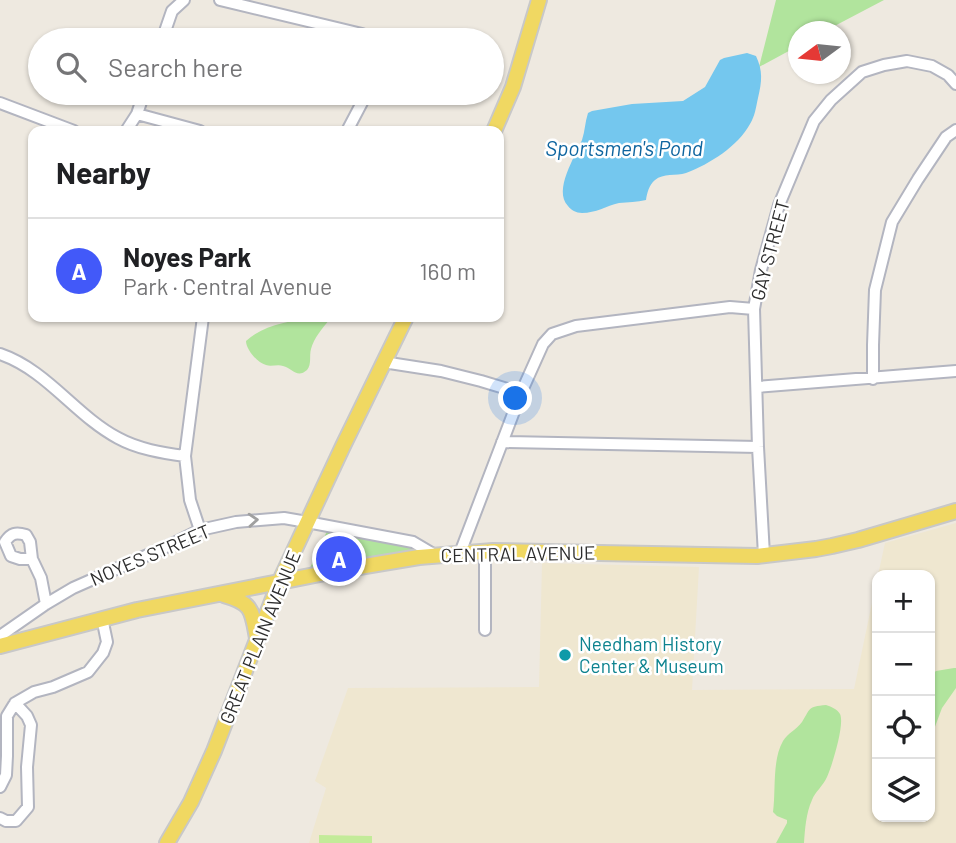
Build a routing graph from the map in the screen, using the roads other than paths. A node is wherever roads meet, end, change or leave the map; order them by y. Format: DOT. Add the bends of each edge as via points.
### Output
graph roads {
  1 [pos="184,0"];
  2 [pos="220,0"];
  3 [pos="539,0"];
  4 [pos="166,28"];
  5 [pos="337,28"];
  6 [pos="955,82"];
  7 [pos="0,103"];
  8 [pos="140,105"];
  9 [pos="361,105"];
  10 [pos="137,114"];
  11 [pos="61,126"];
  12 [pos="129,126"];
  13 [pos="181,126"];
  14 [pos="350,126"];
  15 [pos="496,126"];
  16 [pos="956,130"];
  17 [pos="754,309"];
  18 [pos="202,322"];
  19 [pos="403,322"];
  20 [pos="0,354"];
  21 [pos="383,362"];
  22 [pos="956,371"];
  23 [pos="873,379"];
  24 [pos="757,387"];
  25 [pos="521,393"];
  26 [pos="502,442"];
  27 [pos="758,447"];
  28 [pos="185,456"];
  29 [pos="956,511"];
  30 [pos="307,522"];
  31 [pos="200,530"];
  32 [pos="485,551"];
  33 [pos="460,552"];
  34 [pos="435,555"];
  35 [pos="764,555"];
  36 [pos="32,559"];
  37 [pos="279,583"];
  38 [pos="220,594"];
  39 [pos="46,604"];
  40 [pos="103,618"];
  41 [pos="485,630"];
  42 [pos="0,636"];
  43 [pos="257,638"];
  44 [pos="0,646"];
  45 [pos="15,703"];
  46 [pos="0,787"];
  47 [pos="0,818"];
  48 [pos="167,843"];
  1 -- 4 [label="street" via="172,11"];
  2 -- 5 [label="street"];
  3 -- 15 [label="main road"];
  6 -- 17 [label="street, GAY STREET" via="932,66 907,61 862,72 831,100 814,121 779,205"];
  7 -- 11 [label="street"];
  8 -- 10 [label="street"];
  9 -- 14 [label="street"];
  10 -- 12 [label="street"];
  10 -- 13 [label="street"];
  16 -- 23 [label="street" via="946,137 892,222 875,290"];
  17 -- 24 [label="street, GAY STREET"];
  17 -- 25 [label="street" via="730,307 576,326 552,334"];
  18 -- 28 [label="street"];
  19 -- 21 [label="main road, GREAT PLAIN AVENUE"];
  20 -- 28 [label="street" via="39,375 117,438 147,450"];
  21 -- 25 [label="street" via="441,371"];
  21 -- 30 [label="main road, GREAT PLAIN AVENUE"];
  22 -- 23 [label="street"];
  23 -- 24 [label="street"];
  24 -- 27 [label="street, GAY STREET"];
  25 -- 26 [label="street"];
  26 -- 27 [label="street"];
  26 -- 33 [label="street"];
  27 -- 35 [label="street, GAY STREET"];
  28 -- 31 [label="street" via="190,500"];
  29 -- 35 [label="main road, CENTRAL AVENUE" via="845,543"];
  31 -- 30 [label="street, NOYES STREET, one-way" via="284,518"];
  30 -- 34 [label="street, NOYES STREET" via="413,542"];
  30 -- 37 [label="main road, GREAT PLAIN AVENUE"];
  31 -- 39 [label="street, NOYES STREET"];
  32 -- 33 [label="main road, CENTRAL AVENUE"];
  32 -- 35 [label="main road, CENTRAL AVENUE"];
  32 -- 41 [label="street"];
  33 -- 34 [label="main road, CENTRAL AVENUE"];
  34 -- 37 [label="main road, CENTRAL AVENUE"];
  36 -- 39 [label="street"];
  37 -- 38 [label="main road, CENTRAL AVENUE"];
  37 -- 43 [label="main road, GREAT PLAIN AVENUE"];
  38 -- 40 [label="main road, CENTRAL AVENUE"];
  38 -- 43 [label="main road" via="247,605"];
  39 -- 42 [label="street, NOYES STREET"];
  40 -- 44 [label="main road, CENTRAL AVENUE"];
  40 -- 45 [label="street" via="107,642 88,672"];
  43 -- 48 [label="main road, GREAT PLAIN AVENUE" via="214,751"];
  45 -- 46 [label="street" via="7,716 6,775"];
  45 -- 47 [label="street" via="31,725 28,807 16,821"];
}
